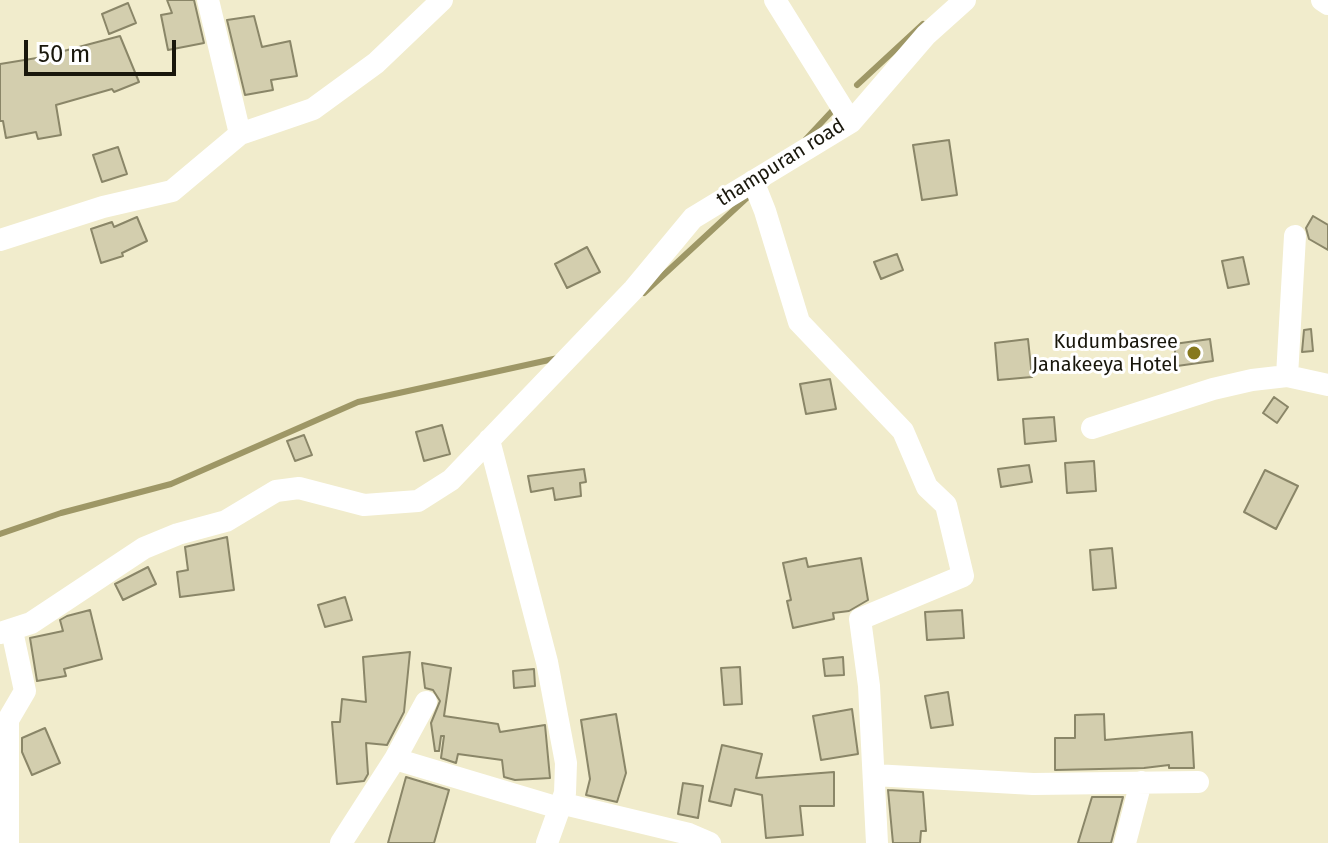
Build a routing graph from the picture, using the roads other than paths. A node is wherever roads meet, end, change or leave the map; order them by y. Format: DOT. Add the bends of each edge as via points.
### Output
graph roads {
  1 [pos="208,0"];
  2 [pos="442,0"];
  3 [pos="775,0"];
  4 [pos="965,0"];
  5 [pos="1322,0"];
  6 [pos="1328,4"];
  7 [pos="851,122"];
  8 [pos="240,134"];
  9 [pos="756,189"];
  10 [pos="1295,236"];
  11 [pos="0,240"];
  12 [pos="1287,376"];
  13 [pos="1328,385"];
  14 [pos="1092,428"];
  15 [pos="489,440"];
  16 [pos="6,632"];
  17 [pos="426,702"];
  18 [pos="395,759"];
  19 [pos="874,775"];
  20 [pos="1141,782"];
  21 [pos="1198,782"];
  22 [pos="560,805"];
  23 [pos="8,843"];
  24 [pos="341,843"];
  25 [pos="547,843"];
  26 [pos="710,843"];
  27 [pos="877,843"];
  28 [pos="1125,843"];
  1 -- 8 [label="street"];
  2 -- 8 [label="street" via="376,63 313,109"];
  3 -- 7 [label="street"];
  4 -- 7 [label="street, thampuran road" via="926,35"];
  5 -- 6 [label="street"];
  7 -- 9 [label="street, thampuran road"];
  8 -- 11 [label="street" via="172,191"];
  9 -- 15 [label="street, thampuran road" via="693,218 634,289"];
  9 -- 19 [label="street" via="799,322 903,431 927,487 946,505 963,576 860,619"];
  10 -- 12 [label="street"];
  12 -- 13 [label="street"];
  12 -- 14 [label="street" via="1213,389"];
  15 -- 16 [label="street, thampuran road" via="451,480 418,501 364,505 299,488 276,491 226,521 144,548 31,623"];
  15 -- 22 [label="street" via="547,662 566,763"];
  16 -- 23 [label="street" via="25,691 8,720"];
  17 -- 18 [label="street"];
  18 -- 22 [label="street"];
  18 -- 24 [label="street"];
  19 -- 20 [label="street" via="1033,784"];
  19 -- 27 [label="street"];
  20 -- 21 [label="street"];
  20 -- 28 [label="street"];
  22 -- 25 [label="street"];
  22 -- 26 [label="street"];
}
